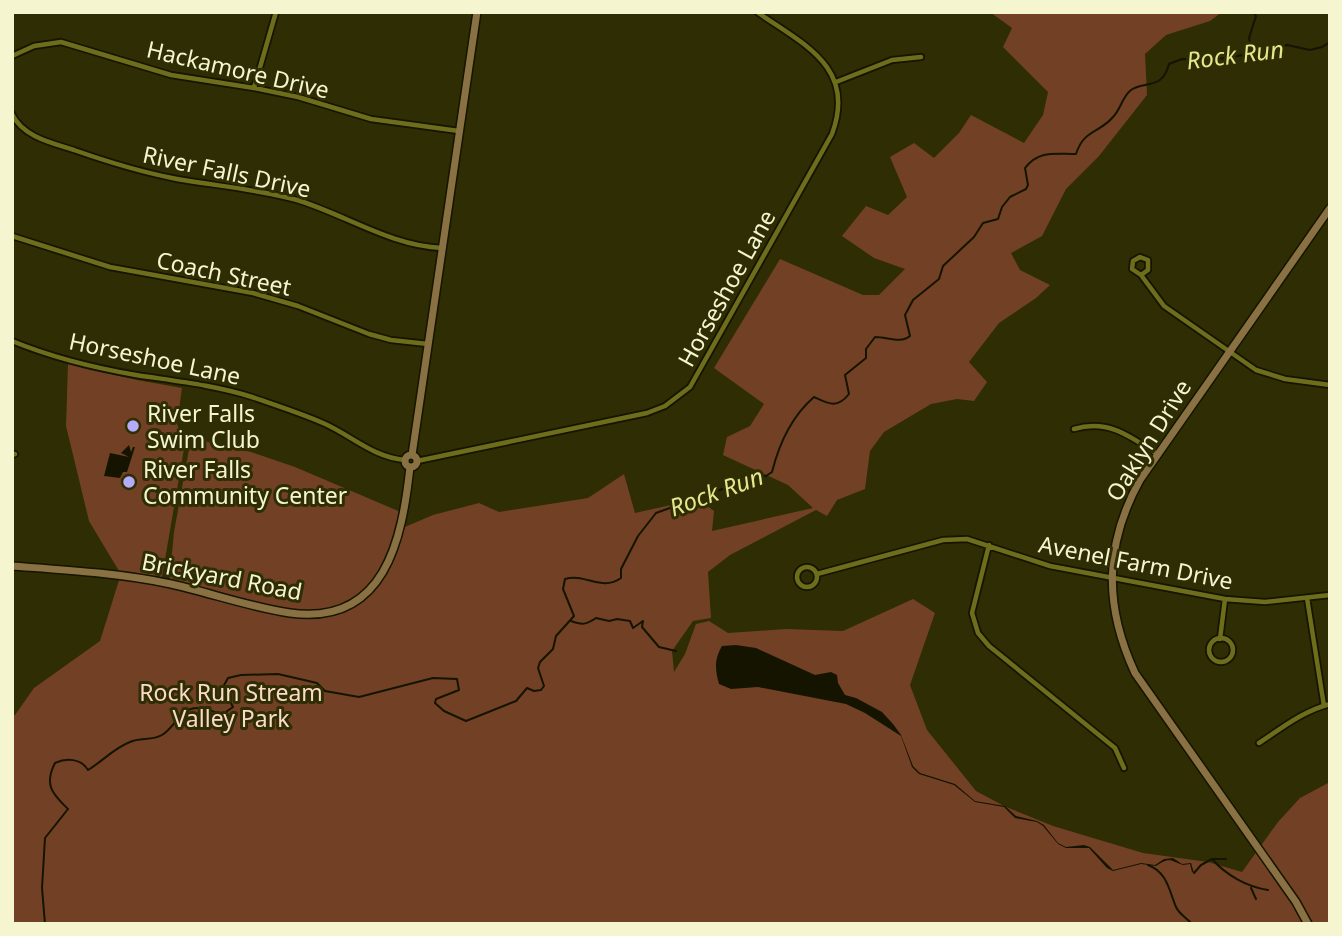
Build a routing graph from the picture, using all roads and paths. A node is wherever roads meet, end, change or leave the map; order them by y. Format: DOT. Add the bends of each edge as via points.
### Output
graph roads {
  1 [pos="276,12"];
  2 [pos="477,12"];
  3 [pos="757,12"];
  4 [pos="12,56"];
  5 [pos="921,57"];
  6 [pos="835,82"];
  7 [pos="254,88"];
  8 [pos="12,114"];
  9 [pos="459,131"];
  10 [pos="1330,208"];
  11 [pos="12,236"];
  12 [pos="442,248"];
  13 [pos="1142,275"];
  14 [pos="12,341"];
  15 [pos="428,344"];
  16 [pos="1229,352"];
  17 [pos="1330,385"];
  18 [pos="1074,429"];
  19 [pos="1157,454"];
  20 [pos="411,461"];
  21 [pos="989,545"];
  22 [pos="12,566"];
  23 [pos="817,574"];
  24 [pos="1111,578"];
  25 [pos="1330,595"];
  26 [pos="1307,598"];
  27 [pos="1226,599"];
  28 [pos="1220,639"];
  29 [pos="1327,705"];
  30 [pos="1259,743"];
  31 [pos="1124,768"];
  32 [pos="1308,924"];
  1 -- 7 [label="street"];
  2 -- 9 [label="street, Brickyard Road"];
  3 -- 6 [label="street, Horseshoe Lane" via="814,51 828,65"];
  4 -- 7 [label="street, Hackamore Drive" via="33,46 61,42 171,75"];
  5 -- 6 [label="street" via="892,60"];
  6 -- 20 [label="street, Horseshoe Lane" via="840,103 832,134 698,375 682,395 647,413"];
  7 -- 9 [label="street, Hackamore Drive" via="370,119"];
  8 -- 12 [label="street, River Falls Drive" via="40,139 116,164 296,200 402,242"];
  9 -- 12 [label="street, Brickyard Road"];
  10 -- 16 [label="street, Oaklyn Drive"];
  11 -- 15 [label="street, Coach Street" via="110,267 253,293 391,340"];
  12 -- 15 [label="street, Brickyard Road"];
  13 -- 13 [label="street" via="1150,265 1140,257 1132,267"];
  13 -- 16 [label="street" via="1164,306"];
  14 -- 20 [label="street, Horseshoe Lane" via="86,364 251,397 323,423 378,454"];
  15 -- 20 [label="street, Brickyard Road"];
  16 -- 17 [label="street" via="1269,375"];
  16 -- 19 [label="street, Oaklyn Drive"];
  18 -- 19 [label="street" via="1109,426"];
  19 -- 24 [label="street, Oaklyn Drive" via="1122,519"];
  20 -- 22 [label="street, Brickyard Road" via="400,529 382,576 363,597 340,610 294,613 169,584"];
  21 -- 23 [label="street, Avenel Farm Drive" via="967,539 943,540"];
  21 -- 24 [label="street, Avenel Farm Drive" via="1050,566"];
  21 -- 31 [label="street" via="972,613 978,633 1115,748"];
  23 -- 23 [label="street, Avenel Farm Drive" via="806,566 797,579 809,587 816,583"];
  24 -- 27 [label="street, Avenel Farm Drive"];
  24 -- 32 [label="street, Oaklyn Drive" via="1119,631 1135,673"];
  25 -- 26 [label="street, Avenel Farm Drive"];
  26 -- 27 [label="street, Avenel Farm Drive"];
  26 -- 29 [label="street"];
  27 -- 28 [label="street"];
  28 -- 28 [label="street" via="1210,651 1222,662 1232,655 1233,647"];
  29 -- 30 [label="street" via="1296,718"];
}
